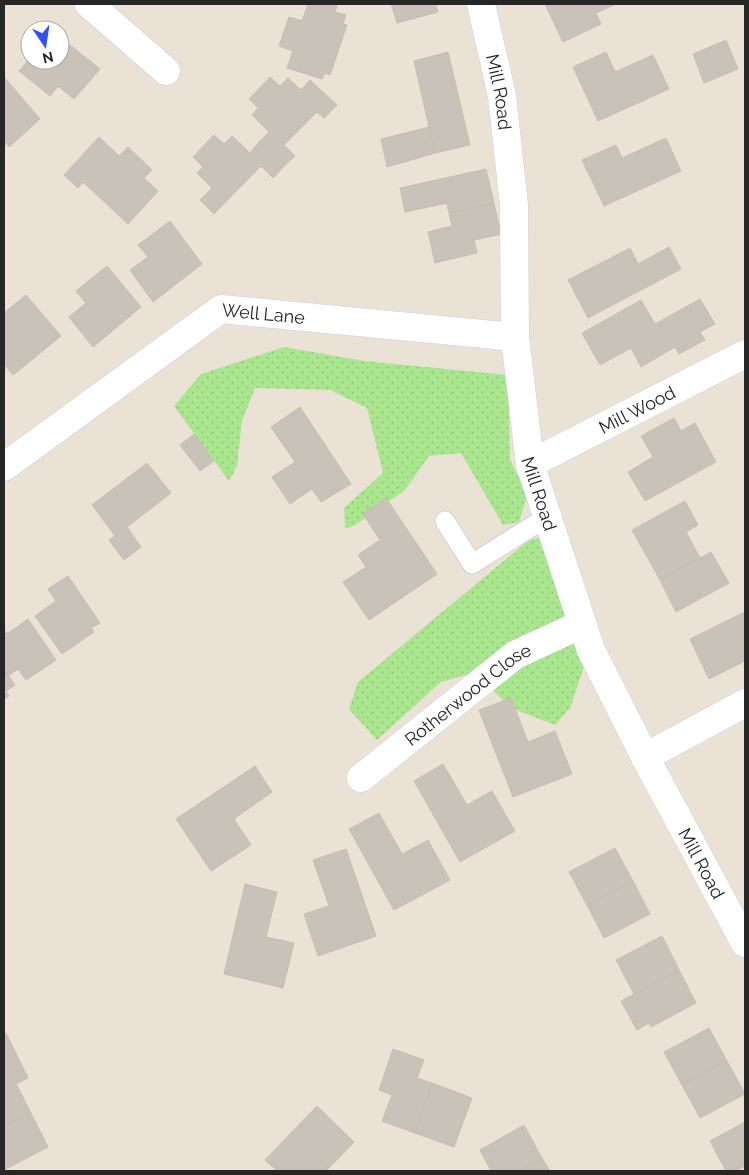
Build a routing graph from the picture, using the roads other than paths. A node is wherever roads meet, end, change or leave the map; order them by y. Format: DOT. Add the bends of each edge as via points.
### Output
graph roads {
  1 [pos="89,4"];
  2 [pos="481,4"];
  3 [pos="166,71"];
  4 [pos="515,337"];
  5 [pos="745,354"];
  6 [pos="530,464"];
  7 [pos="4,467"];
  8 [pos="547,517"];
  9 [pos="445,521"];
  10 [pos="582,624"];
  11 [pos="745,704"];
  12 [pos="645,756"];
  13 [pos="361,778"];
  14 [pos="745,943"];
  1 -- 3 [label="street"];
  2 -- 4 [label="street, Mill Road" via="502,96 514,205"];
  4 -- 6 [label="street, Mill Road"];
  4 -- 7 [label="street, Well Lane" via="221,309"];
  5 -- 6 [label="street, Mill Wood"];
  6 -- 8 [label="street, Mill Road"];
  8 -- 9 [label="lane" via="472,564"];
  8 -- 10 [label="street, Mill Road"];
  10 -- 12 [label="street, Mill Road" via="590,650"];
  10 -- 13 [label="street, Rotherwood Close" via="515,655"];
  11 -- 12 [label="street"];
  12 -- 14 [label="street, Mill Road"];
}
